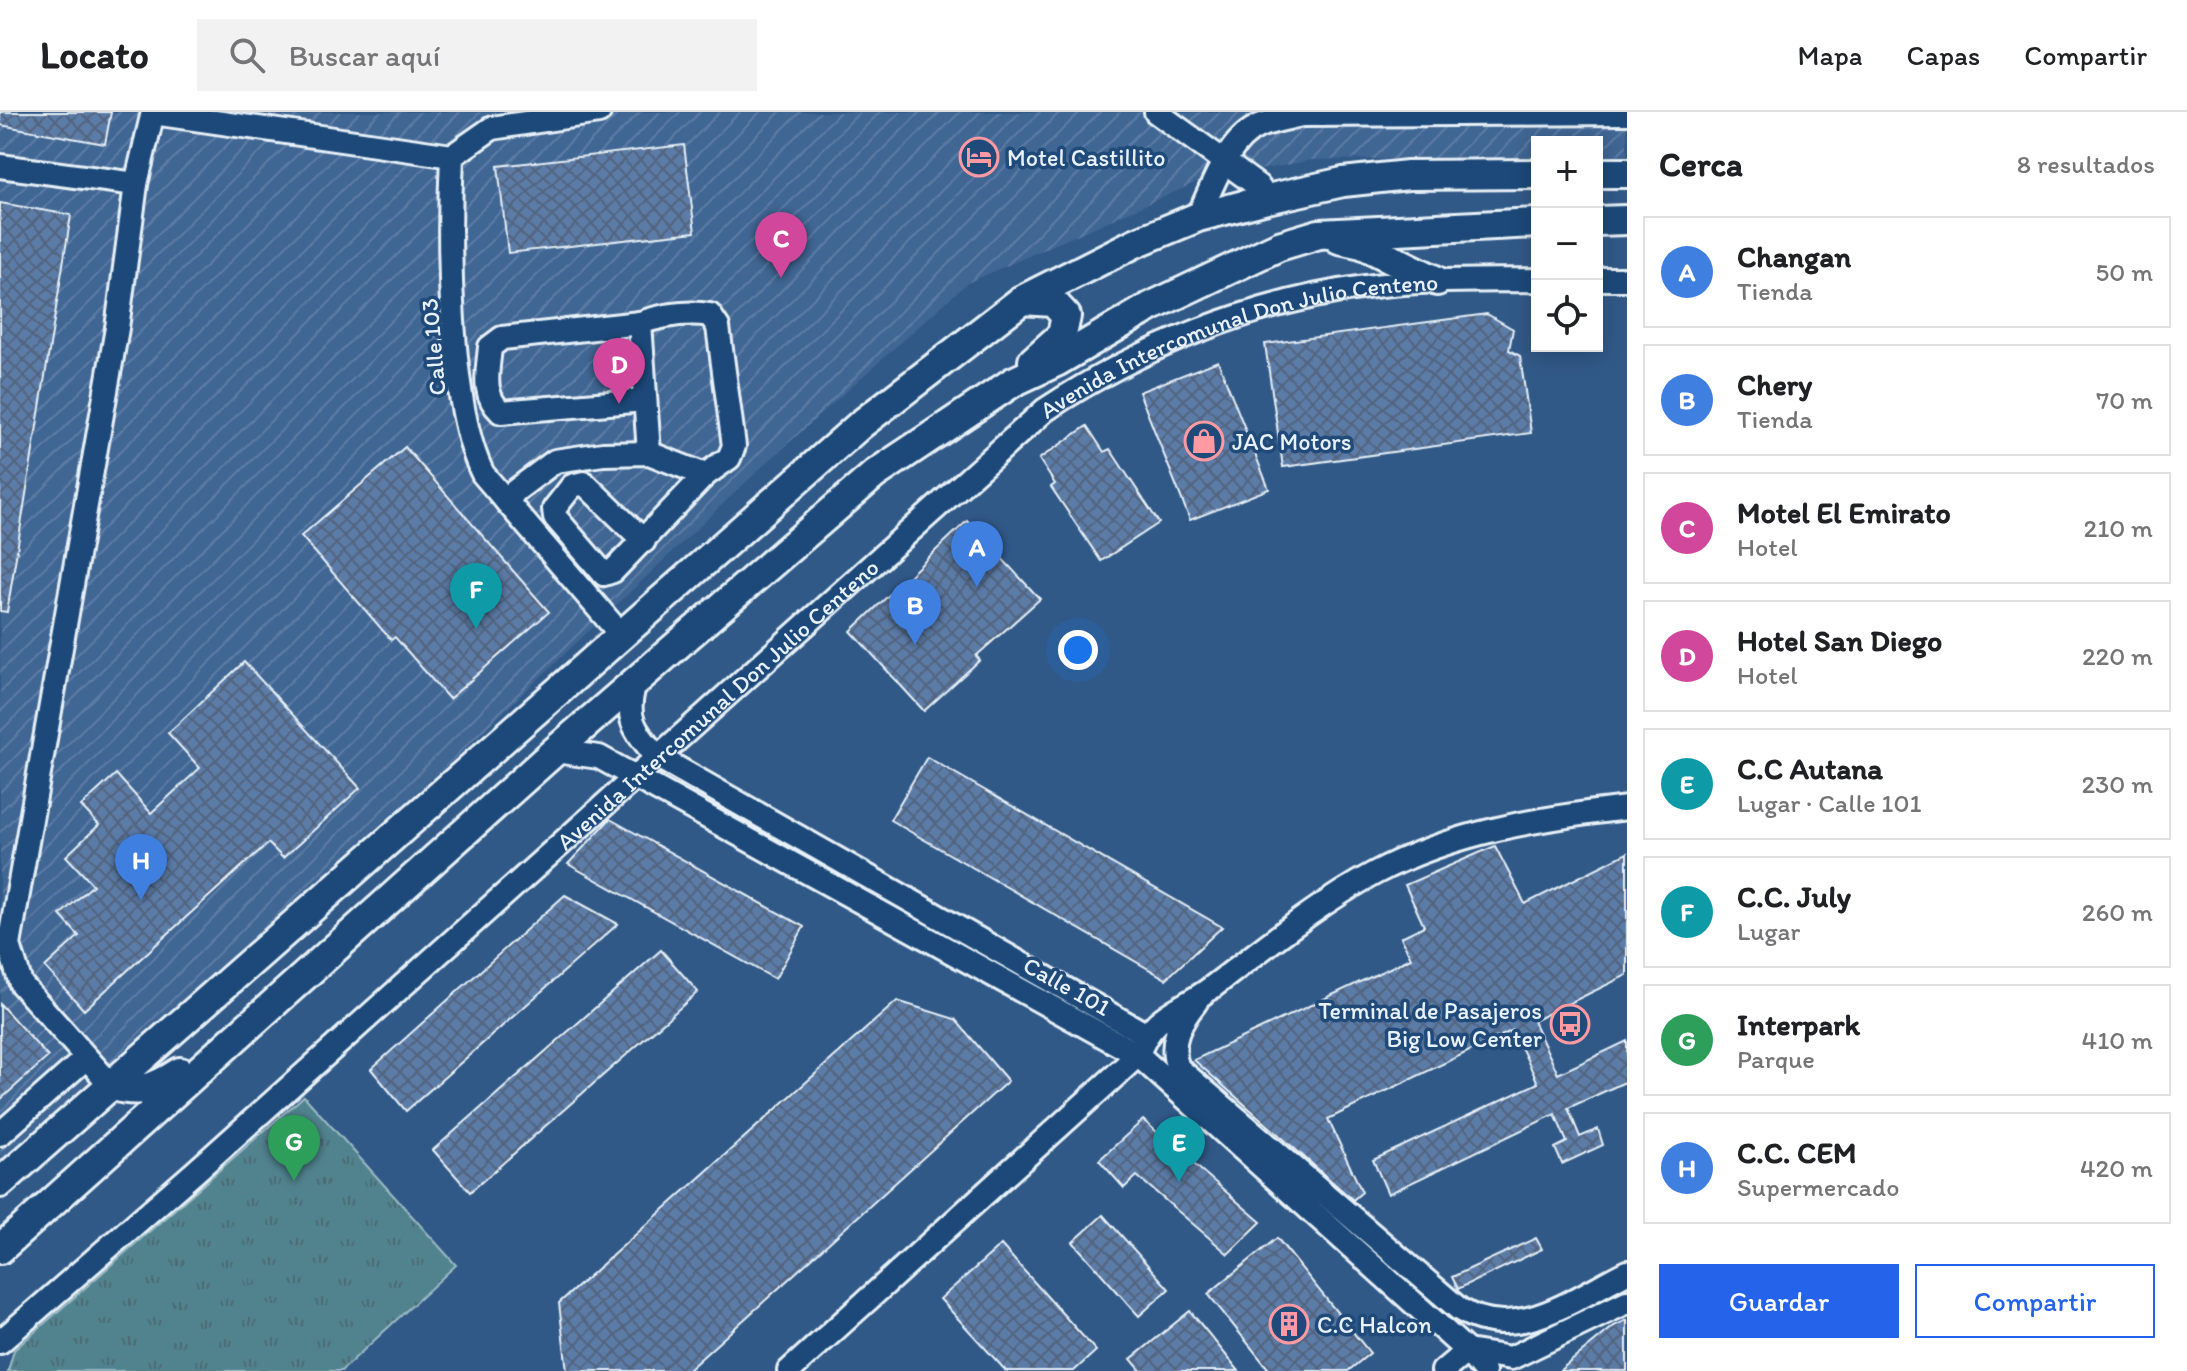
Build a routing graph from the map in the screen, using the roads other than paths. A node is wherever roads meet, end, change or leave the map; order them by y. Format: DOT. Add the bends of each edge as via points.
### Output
graph roads {
  1 [pos="153,112"];
  2 [pos="599,112"];
  3 [pos="1156,112"];
  4 [pos="1627,113"];
  5 [pos="452,156"];
  6 [pos="1225,161"];
  7 [pos="0,166"];
  8 [pos="1603,173"];
  9 [pos="1627,173"];
  10 [pos="1531,174"];
  11 [pos="136,184"];
  12 [pos="1267,199"];
  13 [pos="1198,217"];
  14 [pos="1627,220"];
  15 [pos="1603,221"];
  16 [pos="1531,223"];
  17 [pos="1319,234"];
  18 [pos="1603,279"];
  19 [pos="1627,279"];
  20 [pos="1531,280"];
  21 [pos="1437,281"];
  22 [pos="1022,300"];
  23 [pos="640,323"];
  24 [pos="1013,382"];
  25 [pos="645,400"];
  26 [pos="649,453"];
  27 [pos="705,475"];
  28 [pos="507,502"];
  29 [pos="644,541"];
  30 [pos="622,636"];
  31 [pos="635,683"];
  32 [pos="555,751"];
  33 [pos="656,756"];
  34 [pos="634,776"];
  35 [pos="1627,808"];
  36 [pos="1202,995"];
  37 [pos="242,1032"];
  38 [pos="1141,1044"];
  39 [pos="86,1058"];
  40 [pos="111,1085"];
  41 [pos="0,1134"];
  42 [pos="0,1183"];
  43 [pos="0,1249"];
  44 [pos="1410,1268"];
  45 [pos="1626,1272"];
  46 [pos="1394,1287"];
  47 [pos="1623,1304"];
  48 [pos="0,1342"];
  49 [pos="1467,1351"];
  50 [pos="1516,1364"];
  51 [pos="789,1371"];
  52 [pos="1443,1371"];
  53 [pos="1484,1371"];
  1 -- 5 [label="street"];
  1 -- 11 [label="street"];
  2 -- 5 [label="street" via="492,128"];
  3 -- 6 [label="street"];
  4 -- 6 [label="street" via="1302,115 1257,127"];
  5 -- 28 [label="street, Calle 103" via="452,271 467,423 483,474"];
  6 -- 12 [label="street"];
  6 -- 13 [label="street"];
  7 -- 11 [label="street"];
  8 -- 9 [label="main road"];
  10 -- 12 [label="main road" via="1408,175 1343,182"];
  11 -- 39 [label="street" via="117,328 9,945 21,984"];
  12 -- 13 [label="main road"];
  13 -- 22 [label="main road"];
  14 -- 15 [label="main road"];
  16 -- 17 [label="main road, Avenida Intercomunal Don Julio Centeno"];
  17 -- 21 [label="main road" via="1362,244"];
  17 -- 24 [label="main road, Avenida Intercomunal Don Julio Centeno" via="1279,246 1150,307"];
  18 -- 19 [label="street"];
  20 -- 21 [label="street, Avenida Intercomunal Don Julio Centeno"];
  21 -- 33 [label="street, Avenida Intercomunal Don Julio Centeno" via="1298,299 1210,326 1081,386 1045,410"];
  22 -- 24 [label="main road" via="1053,302 1066,316 1065,328"];
  22 -- 30 [label="main road" via="860,425"];
  23 -- 25 [label="street"];
  23 -- 25 [label="street" via="502,338 490,347 486,386 491,403 501,412"];
  23 -- 27 [label="street" via="695,313 710,315 718,327 734,446 729,458"];
  24 -- 31 [label="main road, Avenida Intercomunal Don Julio Centeno" via="875,474"];
  25 -- 26 [label="street"];
  26 -- 27 [label="street"];
  26 -- 28 [label="street" via="555,461"];
  27 -- 29 [label="street"];
  28 -- 30 [label="street, Calle 103"];
  30 -- 40 [label="main road"];
  31 -- 32 [label="main road, Avenida Intercomunal Don Julio Centeno"];
  31 -- 33 [label="street, Calle 101" via="630,717"];
  32 -- 34 [label="street, Calle 101" via="599,757"];
  32 -- 37 [label="main road, Avenida Intercomunal Don Julio Centeno"];
  33 -- 34 [label="street, Avenida Intercomunal Don Julio Centeno"];
  33 -- 38 [label="street, Calle 101"];
  34 -- 38 [label="street, Calle 101"];
  34 -- 48 [label="street, Avenida Intercomunal Don Julio Centeno"];
  35 -- 36 [label="street" via="1503,826 1377,872 1330,900"];
  36 -- 38 [label="street" via="1161,1018"];
  36 -- 44 [label="street" via="1176,1037 1172,1053 1178,1068"];
  37 -- 40 [label="main road" via="150,1089 130,1092"];
  37 -- 43 [label="main road, Avenida Intercomunal Don Julio Centeno"];
  38 -- 46 [label="street, Calle 101"];
  38 -- 51 [label="street"];
  39 -- 40 [label="street"];
  39 -- 41 [label="street"];
  40 -- 42 [label="main road"];
  44 -- 45 [label="street" via="1459,1309 1498,1325 1528,1322"];
  44 -- 46 [label="street"];
  45 -- 47 [label="street"];
  46 -- 49 [label="street, Calle 101"];
  47 -- 50 [label="street"];
  49 -- 50 [label="street"];
  49 -- 52 [label="street"];
  49 -- 53 [label="street, Calle 101"];
}
